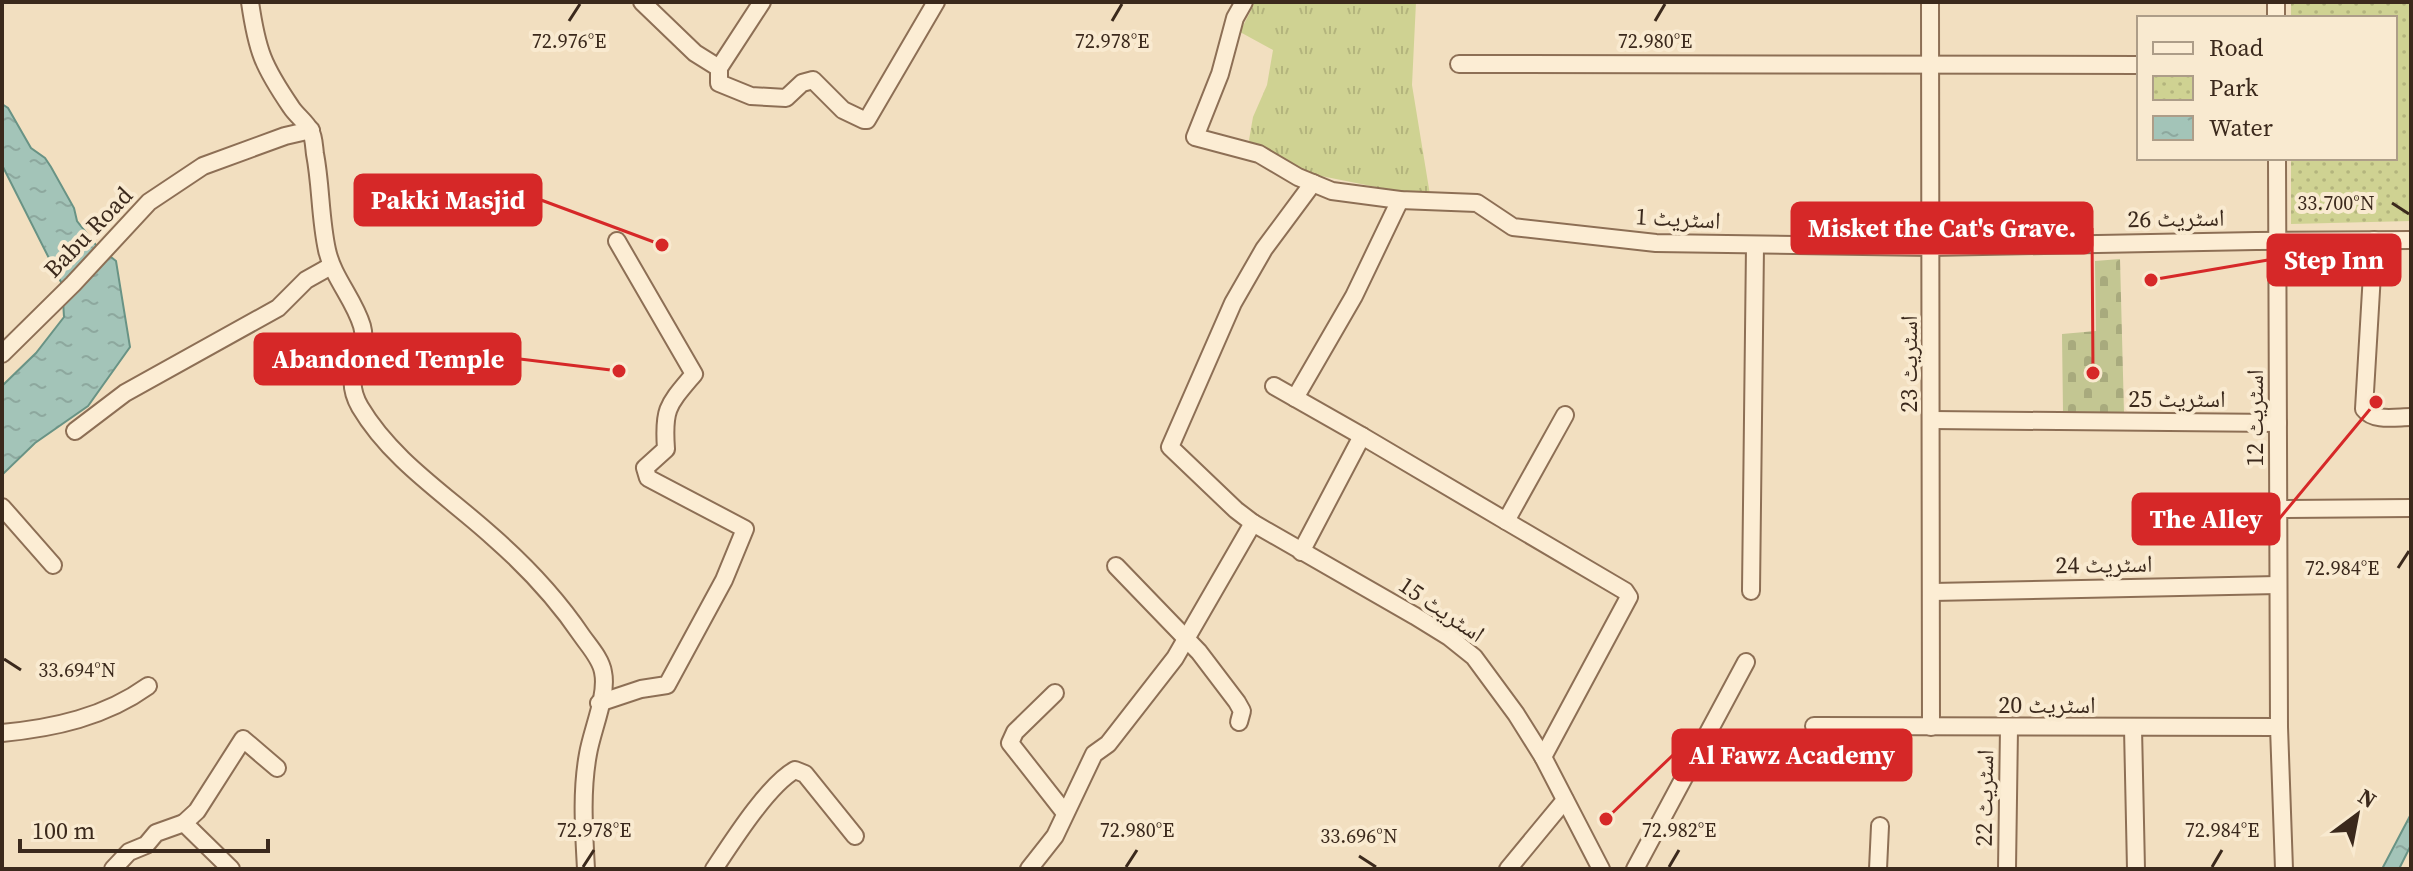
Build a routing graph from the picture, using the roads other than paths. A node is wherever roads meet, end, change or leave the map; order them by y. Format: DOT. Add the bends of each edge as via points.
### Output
graph roads {
  1 [pos="250,2"];
  2 [pos="642,2"];
  3 [pos="762,2"];
  4 [pos="936,2"];
  5 [pos="1244,2"];
  6 [pos="1930,2"];
  7 [pos="1459,64"];
  8 [pos="1929,65"];
  9 [pos="2137,65"];
  10 [pos="719,68"];
  11 [pos="311,130"];
  12 [pos="2277,160"];
  13 [pos="1313,183"];
  14 [pos="1400,200"];
  15 [pos="2374,240"];
  16 [pos="2411,240"];
  17 [pos="617,241"];
  18 [pos="2277,241"];
  19 [pos="1755,246"];
  20 [pos="1931,247"];
  21 [pos="331,266"];
  22 [pos="2,354"];
  23 [pos="1274,386"];
  24 [pos="1295,398"];
  25 [pos="1565,415"];
  26 [pos="2411,417"];
  27 [pos="1932,420"];
  28 [pos="2278,423"];
  29 [pos="75,431"];
  30 [pos="1362,436"];
  31 [pos="2,507"];
  32 [pos="2411,508"];
  33 [pos="2278,509"];
  34 [pos="1506,521"];
  35 [pos="1253,523"];
  36 [pos="1301,552"];
  37 [pos="53,565"];
  38 [pos="1116,566"];
  39 [pos="2278,585"];
  40 [pos="1751,591"];
  41 [pos="1932,592"];
  42 [pos="1186,637"];
  43 [pos="1746,662"];
  44 [pos="148,686"];
  45 [pos="1055,693"];
  46 [pos="599,703"];
  47 [pos="1239,722"];
  48 [pos="1814,726"];
  49 [pos="1931,727"];
  50 [pos="2279,727"];
  51 [pos="2009,728"];
  52 [pos="2133,728"];
  53 [pos="2,733"];
  54 [pos="1543,757"];
  55 [pos="277,768"];
  56 [pos="1565,800"];
  57 [pos="1065,813"];
  58 [pos="184,823"];
  59 [pos="1880,826"];
  60 [pos="855,836"];
  61 [pos="113,869"];
  62 [pos="231,869"];
  63 [pos="586,869"];
  64 [pos="714,869"];
  65 [pos="1029,869"];
  66 [pos="1508,869"];
  67 [pos="1601,869"];
  68 [pos="1635,869"];
  69 [pos="1878,869"];
  70 [pos="2007,869"];
  71 [pos="2136,869"];
  72 [pos="2284,869"];
  1 -- 11 [label="street" via="260,56 295,114"];
  2 -- 10 [label="street" via="695,53"];
  3 -- 10 [label="street"];
  4 -- 10 [label="street" via="867,120 843,110 813,80 786,98 761,97 719,83"];
  5 -- 13 [label="street, اسٹریٹ 1" via="1195,137 1259,154"];
  6 -- 8 [label="street, اسٹریٹ 23"];
  7 -- 8 [label="street"];
  8 -- 9 [label="street"];
  8 -- 20 [label="street, اسٹریٹ 23"];
  11 -- 21 [label="street"];
  11 -- 22 [label="street, Babu Road" via="203,166 149,202"];
  12 -- 18 [label="street, اسٹریٹ 12"];
  13 -- 14 [label="street, اسٹریٹ 1" via="1332,191"];
  13 -- 35 [label="street, اسٹریٹ 15" via="1264,249 1233,303 1170,447"];
  14 -- 19 [label="street, اسٹریٹ 1" via="1477,203 1513,227 1656,243"];
  14 -- 24 [label="street" via="1354,296"];
  15 -- 16 [label="street"];
  15 -- 18 [label="street"];
  15 -- 26 [label="street" via="2364,409 2375,417"];
  17 -- 46 [label="street" via="694,374 668,407 666,449 645,468 648,478 745,529 724,580 667,685"];
  18 -- 20 [label="street, اسٹریٹ 26"];
  18 -- 28 [label="street, اسٹریٹ 12"];
  19 -- 20 [label="street, اسٹریٹ 1"];
  19 -- 40 [label="street"];
  20 -- 27 [label="street, اسٹریٹ 23"];
  21 -- 29 [label="street" via="306,280 278,308 125,393"];
  21 -- 46 [label="street" via="363,328 351,373 360,406 400,456 493,537 569,617 603,670"];
  23 -- 24 [label="street"];
  24 -- 30 [label="street"];
  25 -- 34 [label="street"];
  27 -- 28 [label="street, اسٹریٹ 25"];
  27 -- 41 [label="street, اسٹریٹ 23"];
  28 -- 33 [label="street, اسٹریٹ 12"];
  30 -- 34 [label="street"];
  30 -- 36 [label="street"];
  31 -- 37 [label="street"];
  32 -- 33 [label="street"];
  33 -- 39 [label="street, اسٹریٹ 12"];
  34 -- 54 [label="street" via="1629,597"];
  35 -- 36 [label="street, اسٹریٹ 15"];
  35 -- 42 [label="street"];
  36 -- 54 [label="street, اسٹریٹ 15" via="1415,616 1474,657"];
  38 -- 42 [label="street"];
  39 -- 41 [label="street, اسٹریٹ 24"];
  39 -- 50 [label="street, اسٹریٹ 12"];
  41 -- 49 [label="street, اسٹریٹ 23"];
  42 -- 47 [label="street" via="1237,702 1242,711"];
  42 -- 57 [label="street" via="1108,744 1094,754"];
  43 -- 68 [label="street"];
  44 -- 53 [label="street" via="98,714"];
  45 -- 57 [label="street" via="1010,743"];
  46 -- 63 [label="street" via="584,796"];
  48 -- 49 [label="street, اسٹریٹ 20"];
  49 -- 51 [label="street, اسٹریٹ 20"];
  50 -- 52 [label="street, اسٹریٹ 20"];
  50 -- 72 [label="street, اسٹریٹ 12"];
  51 -- 52 [label="street, اسٹریٹ 20"];
  51 -- 70 [label="street, اسٹریٹ 22"];
  52 -- 71 [label="street"];
  54 -- 56 [label="street, اسٹریٹ 15"];
  55 -- 58 [label="street" via="243,739"];
  56 -- 66 [label="street"];
  56 -- 67 [label="street, اسٹریٹ 15"];
  57 -- 65 [label="street" via="1055,836"];
  58 -- 61 [label="street" via="156,833"];
  58 -- 62 [label="street"];
  59 -- 69 [label="street"];
  60 -- 64 [label="street" via="805,774 795,770 769,794"];
}
